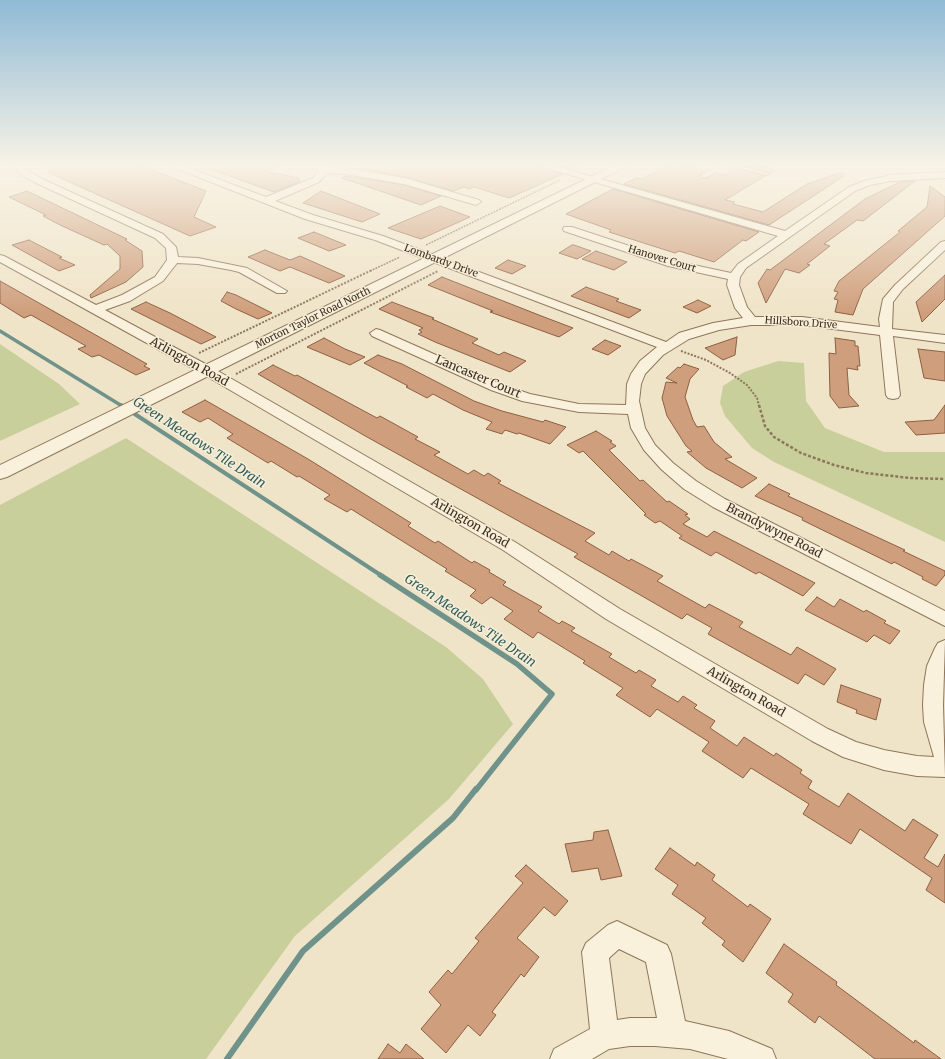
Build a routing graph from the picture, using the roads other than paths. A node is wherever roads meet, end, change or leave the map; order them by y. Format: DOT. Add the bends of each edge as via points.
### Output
graph roads {
  1 [pos="110,213"];
  2 [pos="299,213"];
  3 [pos="524,213"];
  4 [pos="711,213"];
  5 [pos="817,213"];
  6 [pos="568,229"];
  7 [pos="787,235"];
  8 [pos="945,244"];
  9 [pos="0,258"];
  10 [pos="433,258"];
  11 [pos="173,260"];
  12 [pos="734,277"];
  13 [pos="282,291"];
  14 [pos="94,310"];
  15 [pos="751,321"];
  16 [pos="887,332"];
  17 [pos="376,333"];
  18 [pos="945,339"];
  19 [pos="666,346"];
  20 [pos="206,370"];
  21 [pos="893,395"];
  22 [pos="632,410"];
  23 [pos="0,474"];
  24 [pos="945,619"];
  25 [pos="945,648"];
  26 [pos="945,756"];
  27 [pos="945,767"];
  28 [pos="674,1034"];
  29 [pos="605,1036"];
  30 [pos="564,1059"];
  31 [pos="762,1059"];
  1 -- 11 [label="street" via="160,236 171,247"];
  2 -- 10 [label="street, Lombardy Drive"];
  3 -- 10 [label="street, Morton Taylor Road North"];
  4 -- 7 [label="street"];
  5 -- 7 [label="street"];
  6 -- 12 [label="street, Hanover Court" via="672,264"];
  7 -- 12 [label="street" via="742,266"];
  8 -- 16 [label="street" via="891,295 885,310"];
  9 -- 14 [label="street, Arlington Road"];
  10 -- 19 [label="street, Lombardy Drive"];
  10 -- 20 [label="street, Morton Taylor Road North"];
  11 -- 13 [label="street" via="231,266"];
  11 -- 14 [label="street" via="166,272 150,285 126,298"];
  12 -- 15 [label="street" via="735,296"];
  14 -- 20 [label="street, Arlington Road"];
  15 -- 16 [label="street, Hillsboro Drive" via="802,321"];
  15 -- 19 [label="street, Hillsboro Drive" via="706,329 684,336"];
  16 -- 18 [label="street, Hillsboro Drive"];
  16 -- 21 [label="street"];
  17 -- 22 [label="street, Lancaster Court" via="496,387 527,398 579,408"];
  19 -- 22 [label="street, Hillsboro Drive" via="651,358 638,374 632,392"];
  20 -- 23 [label="street, Morton Taylor Road North"];
  20 -- 27 [label="street, Arlington Road" via="509,546 614,614 820,735 851,750 884,760 917,766"];
  22 -- 24 [label="street, Brandywyne Road" via="638,428 649,447 690,485 719,503"];
  25 -- 26 [label="street" via="937,666 933,705"];
  28 -- 29 [label="street" via="630,1032"];
  28 -- 29 [label="street" via="658,954 617,934 595,952"];
  28 -- 31 [label="street" via="690,1035 729,1045"];
  29 -- 30 [label="street"];
}
